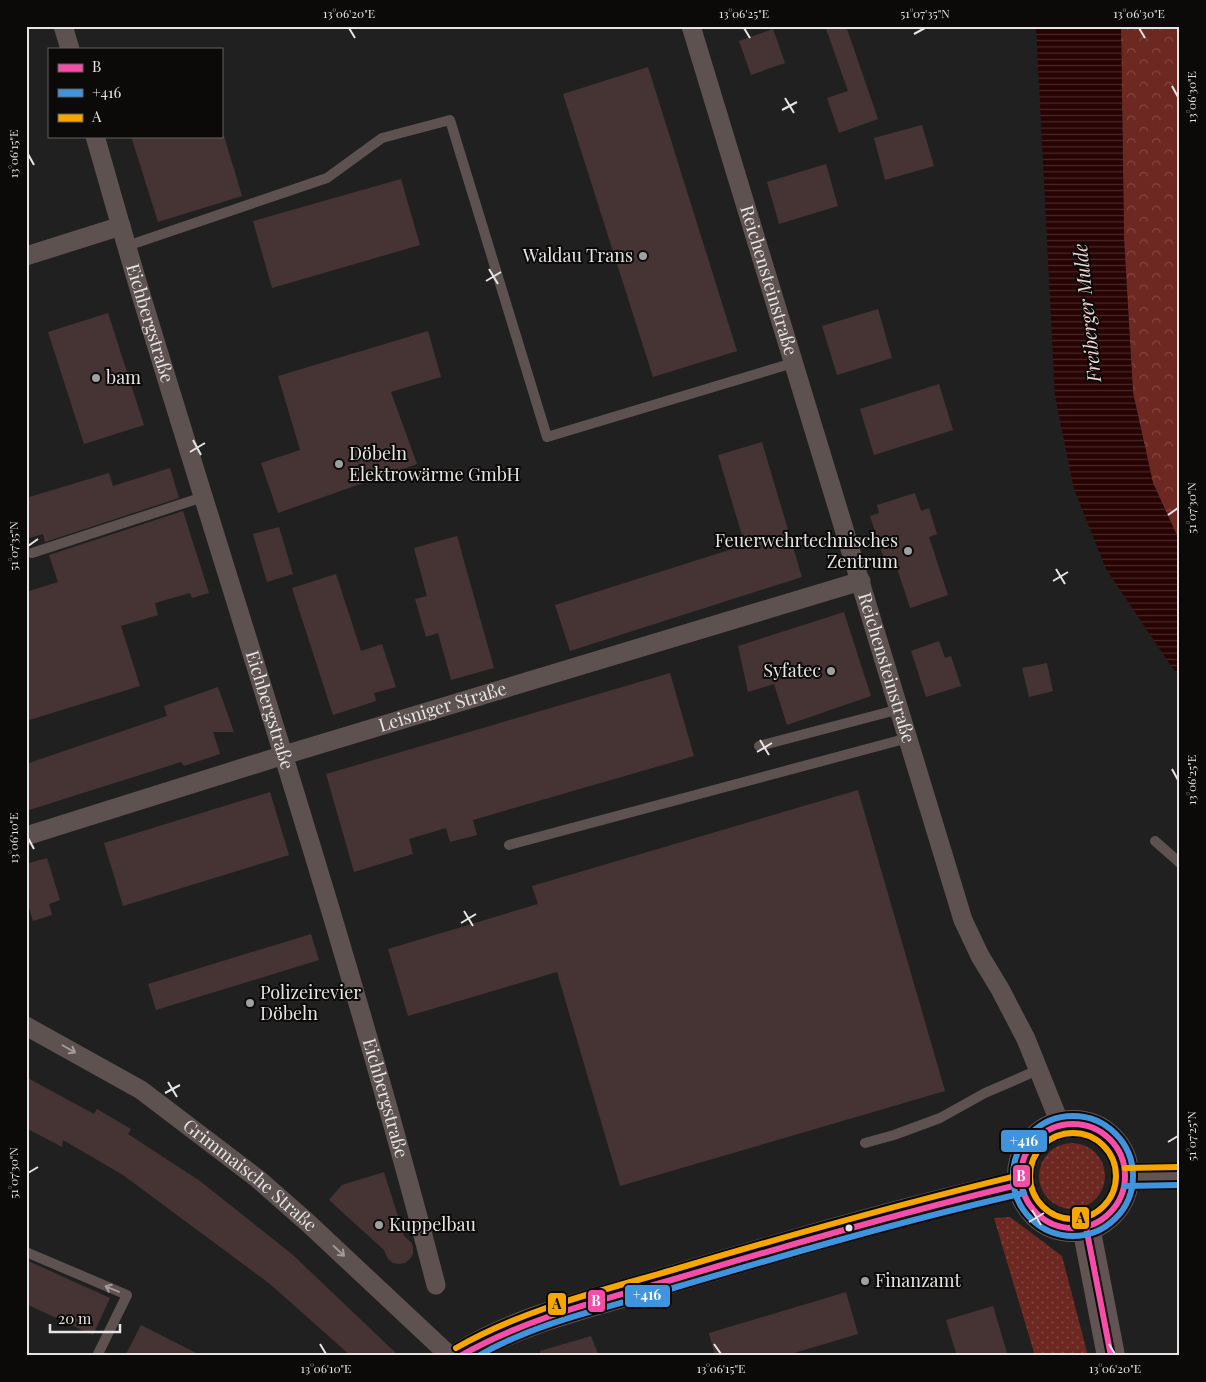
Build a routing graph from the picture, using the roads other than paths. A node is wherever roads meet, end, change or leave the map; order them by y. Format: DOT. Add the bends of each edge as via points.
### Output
graph roads {
  1 [pos="63,26"];
  2 [pos="691,26"];
  3 [pos="70,48"];
  4 [pos="96,138"];
  5 [pos="121,226"];
  6 [pos="127,246"];
  7 [pos="26,256"];
  8 [pos="794,363"];
  9 [pos="203,497"];
  10 [pos="32,553"];
  11 [pos="861,581"];
  12 [pos="900,709"];
  13 [pos="908,738"];
  14 [pos="759,746"];
  15 [pos="284,755"];
  16 [pos="26,836"];
  17 [pos="1155,841"];
  18 [pos="509,846"];
  19 [pos="1180,863"];
  20 [pos="26,1026"];
  21 [pos="1038,1070"];
  22 [pos="1061,1126"];
  23 [pos="865,1143"];
  24 [pos="1125,1176"];
  25 [pos="1180,1176"];
  26 [pos="1022,1184"];
  27 [pos="1086,1227"];
  28 [pos="26,1252"];
  29 [pos="436,1286"];
  30 [pos="96,1356"];
  31 [pos="450,1356"];
  32 [pos="460,1356"];
  33 [pos="1111,1356"];
  1 -- 3 [label="street"];
  2 -- 8 [label="street, Reichensteinstraße"];
  4 -- 5 [label="street, Eichbergstraße"];
  5 -- 6 [label="street, Eichbergstraße"];
  5 -- 7 [label="street"];
  6 -- 8 [label="lane" via="327,178 382,138 450,120 547,437"];
  6 -- 9 [label="street, Eichbergstraße"];
  8 -- 11 [label="street, Reichensteinstraße"];
  9 -- 10 [label="lane"];
  9 -- 15 [label="street, Eichbergstraße"];
  11 -- 12 [label="street, Reichensteinstraße"];
  11 -- 15 [label="street, Leisniger Straße"];
  12 -- 13 [label="street, Reichensteinstraße"];
  12 -- 14 [label="lane"];
  13 -- 18 [label="lane"];
  13 -- 21 [label="street, Reichensteinstraße" via="963,920 1026,1039"];
  15 -- 16 [label="street, Leisniger Straße"];
  15 -- 29 [label="street, Eichbergstraße" via="406,1168"];
  17 -- 19 [label="lane"];
  20 -- 31 [label="street, Grimmaische Straße, one-way" via="140,1090 258,1179"];
  21 -- 22 [label="street, Reichensteinstraße"];
  21 -- 23 [label="lane" via="984,1093 940,1118"];
  22 -- 24 [label="main road" via="1084,1126 1105,1136 1120,1154"];
  22 -- 26 [label="main road" via="1049,1130 1030,1147 1021,1171"];
  24 -- 25 [label="main road"];
  24 -- 27 [label="main road" via="1123,1190 1114,1208 1099,1222"];
  26 -- 27 [label="main road" via="1031,1207 1044,1219 1061,1227"];
  26 -- 32 [label="main road" via="778,1247 542,1318 484,1341"];
  27 -- 33 [label="main road"];
  30 -- 28 [label="lane, one-way" via="127,1295"];
}
